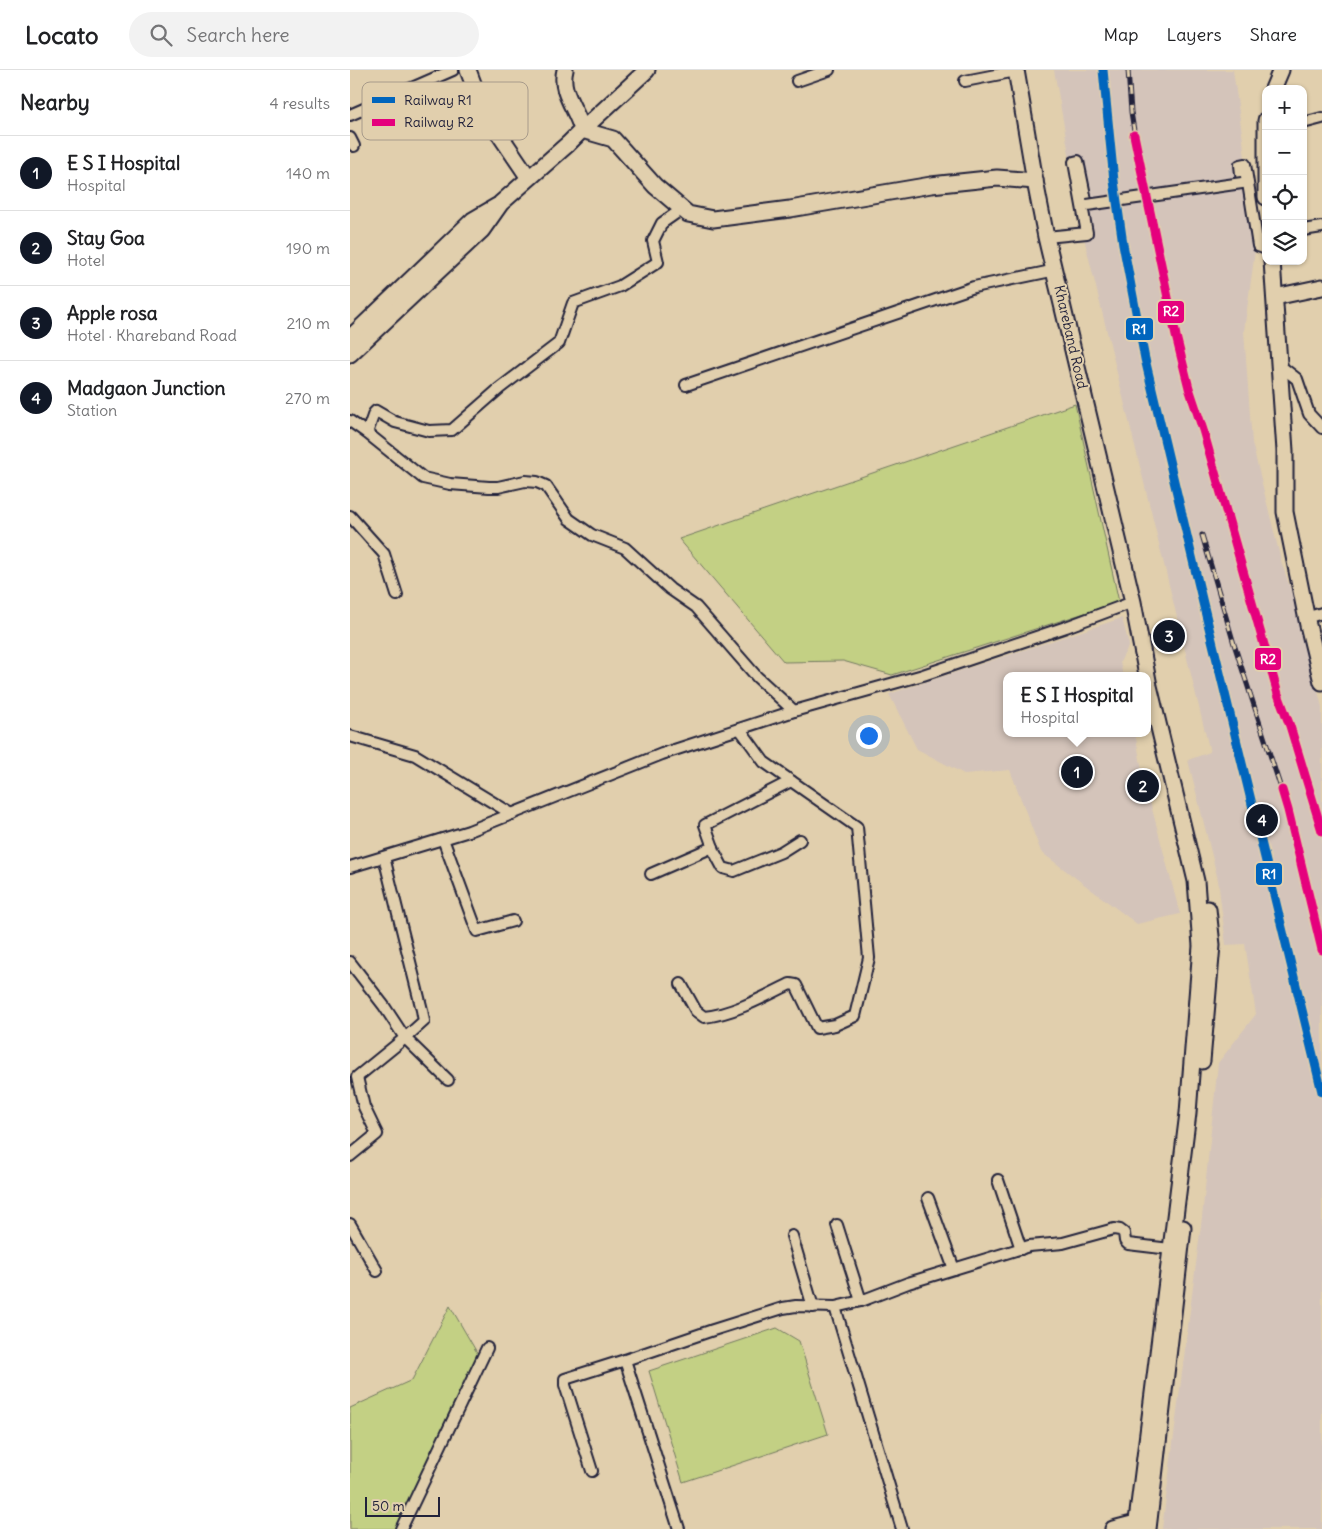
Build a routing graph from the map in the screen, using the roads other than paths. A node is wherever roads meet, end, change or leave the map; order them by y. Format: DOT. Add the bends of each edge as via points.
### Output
graph roads {
  1 [pos="453,70"];
  2 [pos="468,70"];
  3 [pos="565,70"];
  4 [pos="647,70"];
  5 [pos="829,70"];
  6 [pos="1281,70"];
  7 [pos="1016,71"];
  8 [pos="797,81"];
  9 [pos="966,81"];
  10 [pos="426,82"];
  11 [pos="472,82"];
  12 [pos="1275,85"];
  13 [pos="362,110"];
  14 [pos="350,115"];
  15 [pos="1322,118"];
  16 [pos="1307,122"];
  17 [pos="582,130"];
  18 [pos="503,140"];
  19 [pos="529,178"];
  20 [pos="1035,181"];
  21 [pos="682,209"];
  22 [pos="1322,227"];
  23 [pos="1307,229"];
  24 [pos="1046,237"];
  25 [pos="1262,248"];
  26 [pos="1272,265"];
  27 [pos="1056,270"];
  28 [pos="1322,287"];
  29 [pos="1275,297"];
  30 [pos="352,344"];
  31 [pos="1279,365"];
  32 [pos="686,385"];
  33 [pos="350,421"];
  34 [pos="1322,428"];
  35 [pos="367,433"];
  36 [pos="350,516"];
  37 [pos="396,595"];
  38 [pos="1133,602"];
  39 [pos="1322,613"];
  40 [pos="1306,618"];
  41 [pos="1146,672"];
  42 [pos="1322,682"];
  43 [pos="1151,694"];
  44 [pos="794,712"];
  45 [pos="740,729"];
  46 [pos="350,736"];
  47 [pos="791,781"];
  48 [pos="512,814"];
  49 [pos="443,839"];
  50 [pos="800,840"];
  51 [pos="713,847"];
  52 [pos="384,857"];
  53 [pos="350,867"];
  54 [pos="651,874"];
  55 [pos="514,921"];
  56 [pos="350,962"];
  57 [pos="681,984"];
  58 [pos="405,1038"];
  59 [pos="448,1080"];
  60 [pos="350,1156"];
  61 [pos="998,1180"];
  62 [pos="928,1198"];
  63 [pos="350,1224"];
  64 [pos="837,1225"];
  65 [pos="792,1236"];
  66 [pos="1021,1249"];
  67 [pos="1170,1249"];
  68 [pos="954,1269"];
  69 [pos="376,1271"];
  70 [pos="861,1301"];
  71 [pos="813,1307"];
  72 [pos="835,1307"];
  73 [pos="487,1348"];
  74 [pos="625,1360"];
  75 [pos="1149,1469"];
  76 [pos="592,1472"];
  77 [pos="1142,1524"];
  78 [pos="401,1529"];
  79 [pos="679,1529"];
  80 [pos="902,1529"];
  81 [pos="1113,1529"];
  1 -- 10 [label="street"];
  2 -- 11 [label="main road"];
  3 -- 17 [label="main road" via="564,89"];
  4 -- 17 [label="main road"];
  5 -- 8 [label="street"];
  6 -- 12 [label="main road"];
  7 -- 9 [label="street"];
  7 -- 20 [label="main road, Khareband Road"];
  13 -- 14 [label="street"];
  15 -- 16 [label="street"];
  17 -- 19 [label="main road"];
  17 -- 21 [label="main road" via="613,139 655,186"];
  18 -- 19 [label="main road"];
  19 -- 30 [label="main road" via="501,203 473,220"];
  20 -- 21 [label="main road" via="997,178 931,185 713,219 688,214"];
  20 -- 24 [label="main road, Khareband Road"];
  21 -- 35 [label="street" via="662,223 653,241 658,262 620,286 573,303 559,343 452,430 429,430 395,422 376,411"];
  22 -- 23 [label="street"];
  24 -- 25 [label="street, bridge" via="1087,233 1074,162 1078,161 1087,206 1242,183 1240,165 1245,164 1258,246"];
  24 -- 27 [label="main road, Khareband Road"];
  26 -- 29 [label="main road"];
  27 -- 32 [label="street" via="974,287"];
  27 -- 38 [label="main road, Khareband Road"];
  28 -- 29 [label="main road"];
  29 -- 31 [label="main road"];
  31 -- 34 [label="street" via="1297,379 1309,414"];
  31 -- 40 [label="main road" via="1285,512"];
  33 -- 35 [label="street"];
  35 -- 44 [label="street" via="423,478 479,486 498,487 525,481 546,486 569,519 592,535 625,548 670,589 696,607 757,677"];
  36 -- 37 [label="street" via="384,554"];
  38 -- 41 [label="main road"];
  38 -- 44 [label="street" via="922,675"];
  38 -- 75 [label="main road" via="1157,683 1205,879 1212,945 1196,1116"];
  39 -- 40 [label="street"];
  40 -- 42 [label="main road"];
  43 -- 67 [label="main road" via="1196,881 1201,946 1188,1113"];
  44 -- 45 [label="street"];
  45 -- 47 [label="street" via="764,762"];
  45 -- 48 [label="street" via="662,754"];
  46 -- 48 [label="street" via="415,755"];
  47 -- 51 [label="street" via="704,825"];
  47 -- 57 [label="street" via="858,827 869,958 855,1016 835,1025 817,1028 796,984 790,984 727,1012 704,1017 696,1011"];
  48 -- 49 [label="street"];
  49 -- 52 [label="street"];
  49 -- 55 [label="street" via="477,931"];
  50 -- 51 [label="street" via="781,852 734,871 723,868"];
  51 -- 54 [label="street"];
  52 -- 53 [label="street"];
  52 -- 58 [label="street" via="424,1021"];
  56 -- 58 [label="street"];
  58 -- 59 [label="street"];
  58 -- 60 [label="street" via="357,1077 364,1107 376,1134"];
  61 -- 66 [label="street"];
  62 -- 68 [label="street"];
  63 -- 69 [label="street"];
  64 -- 70 [label="street"];
  65 -- 71 [label="street"];
  66 -- 67 [label="street" via="1120,1230 1128,1244"];
  66 -- 68 [label="street"];
  67 -- 75 [label="main road"];
  68 -- 70 [label="street"];
  70 -- 72 [label="street"];
  71 -- 72 [label="street"];
  71 -- 74 [label="street" via="783,1308"];
  72 -- 80 [label="street"];
  73 -- 78 [label="street"];
  74 -- 76 [label="street" via="565,1379"];
  74 -- 79 [label="street"];
  75 -- 77 [label="main road"];
  77 -- 81 [label="main road"];
}
